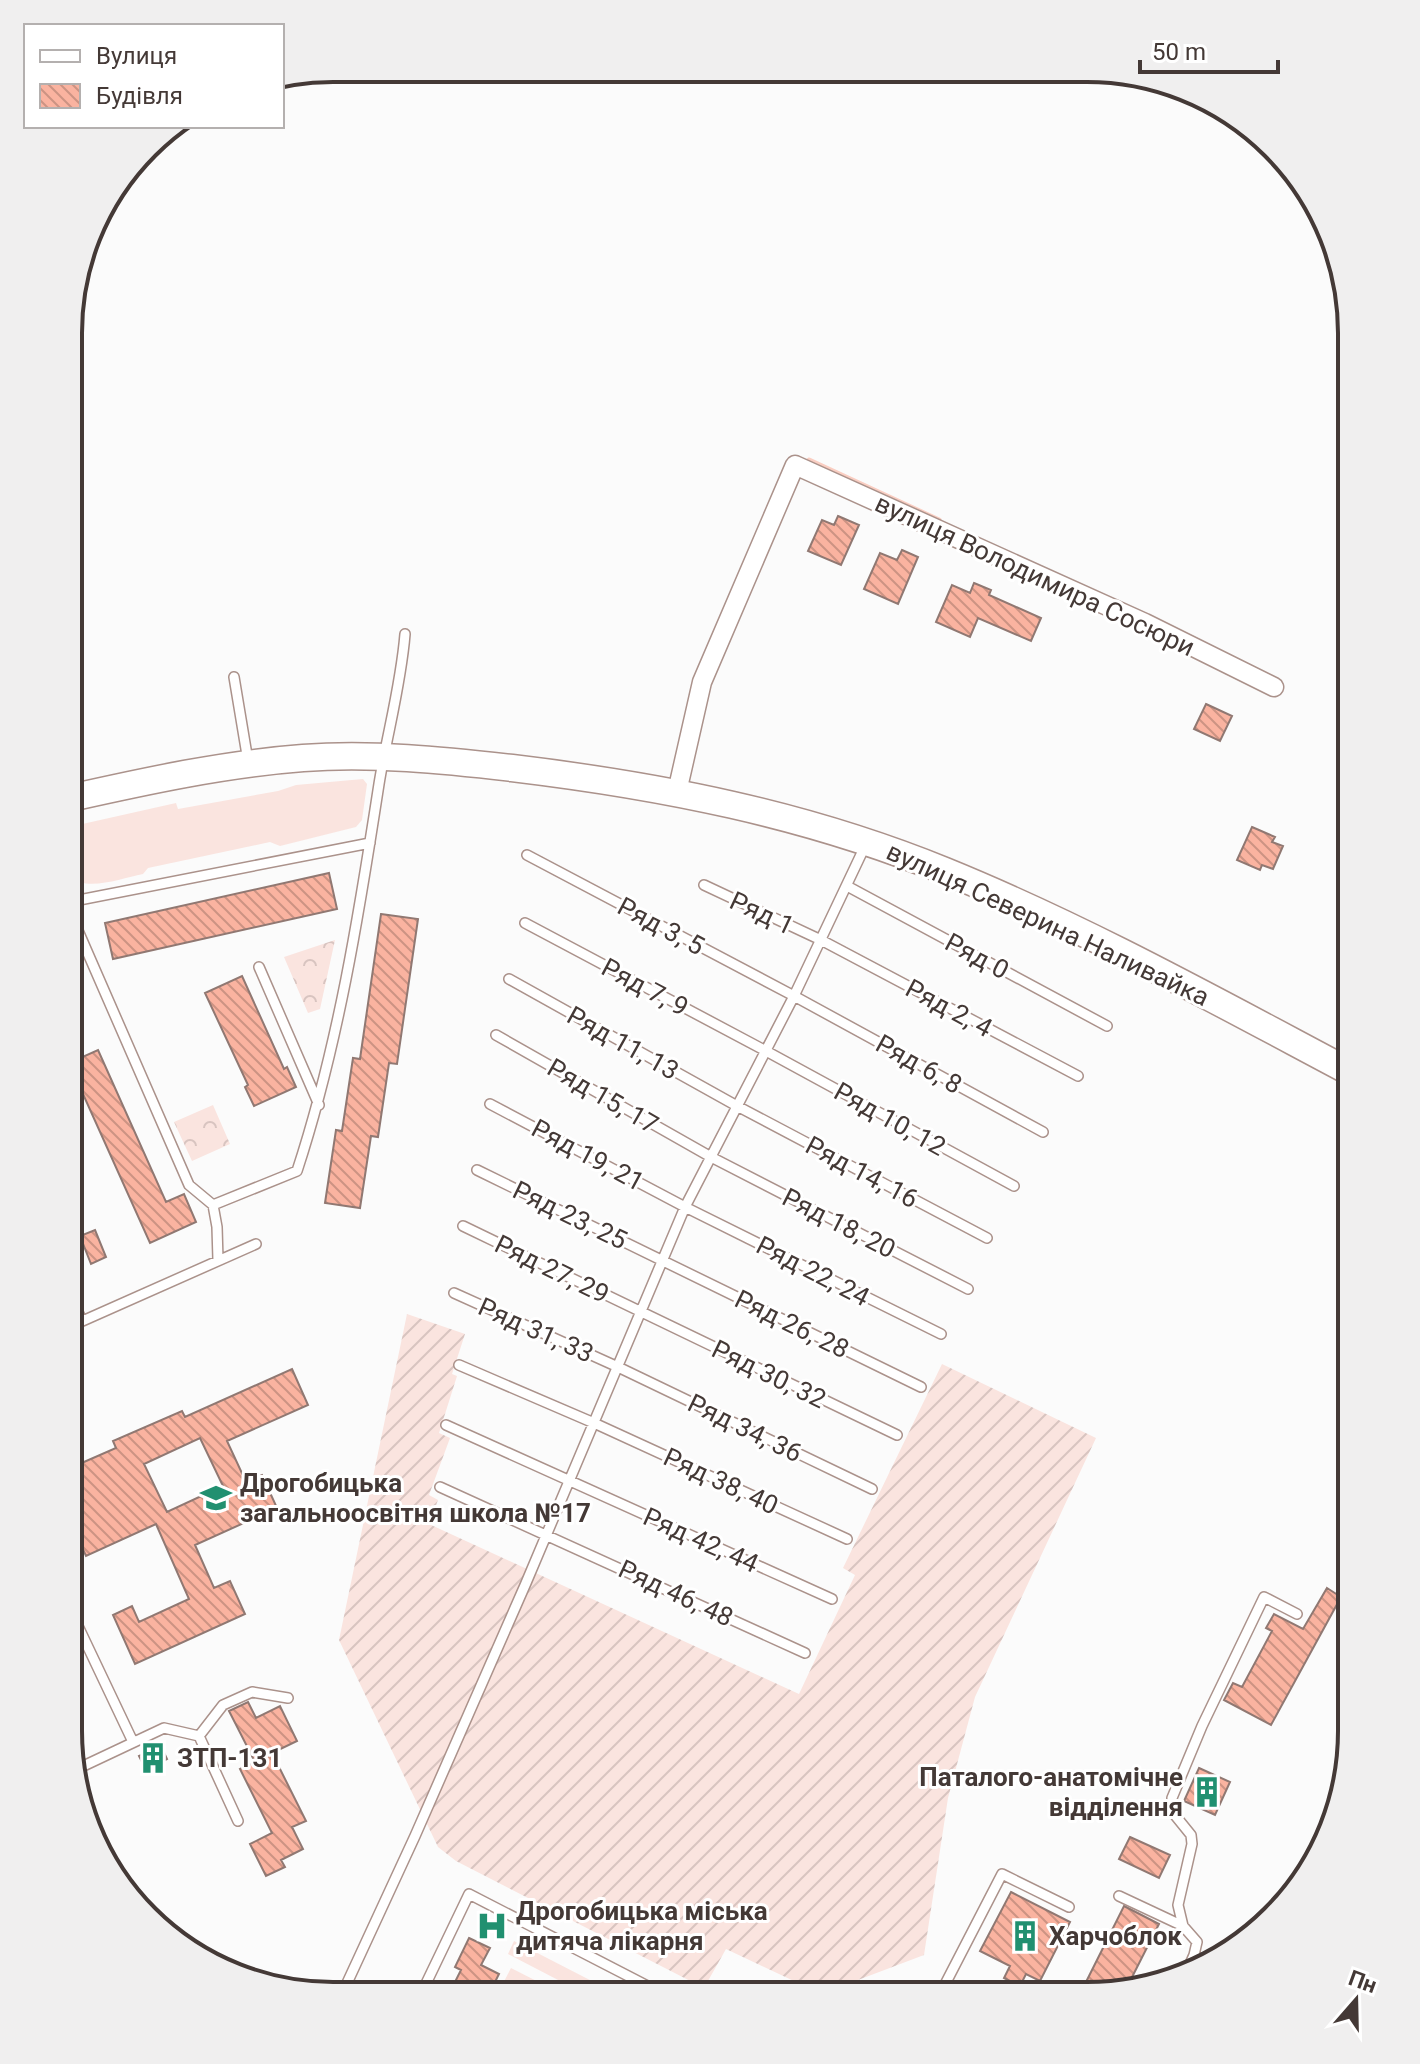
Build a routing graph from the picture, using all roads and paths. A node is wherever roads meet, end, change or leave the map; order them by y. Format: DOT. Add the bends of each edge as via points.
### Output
graph roads {
  1 [pos="405,634"];
  2 [pos="234,677"];
  3 [pos="1274,687"];
  4 [pos="384,755"];
  5 [pos="248,763"];
  6 [pos="677,792"];
  7 [pos="82,796"];
  8 [pos="867,842"];
  9 [pos="370,843"];
  10 [pos="527,855"];
  11 [pos="704,885"];
  12 [pos="847,886"];
  13 [pos="82,899"];
  14 [pos="525,923"];
  15 [pos="821,940"];
  16 [pos="82,942"];
  17 [pos="259,967"];
  18 [pos="509,979"];
  19 [pos="794,996"];
  20 [pos="1107,1026"];
  21 [pos="496,1035"];
  22 [pos="766,1051"];
  23 [pos="1337,1065"];
  24 [pos="1078,1076"];
  25 [pos="490,1104"];
  26 [pos="319,1105"];
  27 [pos="737,1106"];
  28 [pos="1043,1132"];
  29 [pos="711,1157"];
  30 [pos="477,1170"];
  31 [pos="1014,1186"];
  32 [pos="213,1205"];
  33 [pos="685,1207"];
  34 [pos="463,1226"];
  35 [pos="987,1238"];
  36 [pos="256,1244"];
  37 [pos="218,1260"];
  38 [pos="663,1260"];
  39 [pos="968,1289"];
  40 [pos="454,1293"];
  41 [pos="641,1312"];
  42 [pos="82,1321"];
  43 [pos="941,1334"];
  44 [pos="459,1365"];
  45 [pos="618,1367"];
  46 [pos="921,1387"];
  47 [pos="594,1423"];
  48 [pos="446,1425"];
  49 [pos="897,1435"];
  50 [pos="570,1480"];
  51 [pos="440,1487"];
  52 [pos="872,1489"];
  53 [pos="547,1534"];
  54 [pos="847,1539"];
  55 [pos="832,1599"];
  56 [pos="1297,1614"];
  57 [pos="82,1635"];
  58 [pos="805,1653"];
  59 [pos="288,1698"];
  60 [pos="199,1736"];
  61 [pos="133,1742"];
  62 [pos="84,1765"];
  63 [pos="238,1821"];
  64 [pos="1119,1896"];
  65 [pos="1069,1907"];
  66 [pos="1183,1926"];
  67 [pos="1194,1955"];
  68 [pos="1197,1956"];
  69 [pos="1193,1958"];
  70 [pos="348,1982"];
  71 [pos="427,1982"];
  72 [pos="640,1982"];
  73 [pos="946,1982"];
  1 -- 4 [label="lane" via="403,669"];
  2 -- 5 [label="lane"];
  3 -- 6 [label="street, вулиця Володимира Сосюри" via="795,465 702,682"];
  4 -- 5 [label="street, вулиця Северина Наливайка"];
  4 -- 6 [label="street, вулиця Северина Наливайка"];
  4 -- 9 [label="lane"];
  5 -- 7 [label="street, вулиця Северина Наливайка"];
  6 -- 8 [label="street, вулиця Северина Наливайка"];
  8 -- 12 [label="lane"];
  8 -- 23 [label="street, вулиця Северина Наливайка" via="947,872 1124,953"];
  9 -- 13 [label="lane"];
  9 -- 26 [label="lane"];
  10 -- 19 [label="lane, Ряд 3, 5"];
  11 -- 15 [label="lane, Ряд 1"];
  12 -- 15 [label="lane"];
  12 -- 20 [label="lane, Ряд 0"];
  14 -- 22 [label="lane, Ряд 7, 9"];
  15 -- 19 [label="lane"];
  15 -- 24 [label="lane, Ряд 2, 4"];
  16 -- 32 [label="lane" via="189,1185"];
  17 -- 26 [label="lane"];
  18 -- 27 [label="lane, Ряд 11, 13"];
  19 -- 22 [label="lane"];
  19 -- 28 [label="lane, Ряд 6, 8"];
  21 -- 29 [label="lane, Ряд 15, 17"];
  22 -- 27 [label="lane"];
  22 -- 31 [label="lane, Ряд 10, 12"];
  25 -- 33 [label="lane, Ряд 19, 21"];
  26 -- 32 [label="lane" via="297,1171"];
  27 -- 29 [label="lane"];
  27 -- 35 [label="lane, Ряд 14, 16"];
  29 -- 33 [label="lane"];
  29 -- 39 [label="lane, Ряд 18, 20"];
  30 -- 38 [label="lane, Ряд 23, 25"];
  32 -- 37 [label="lane"];
  33 -- 38 [label="lane"];
  33 -- 43 [label="lane, Ряд 22, 24"];
  34 -- 41 [label="lane, Ряд 27, 29"];
  36 -- 37 [label="lane"];
  37 -- 42 [label="lane"];
  38 -- 41 [label="lane"];
  38 -- 46 [label="lane, Ряд 26, 28"];
  40 -- 45 [label="lane, Ряд 31, 33"];
  41 -- 45 [label="lane"];
  41 -- 49 [label="lane, Ряд 30, 32"];
  44 -- 47 [label="lane, Ряд 38, 40"];
  45 -- 47 [label="lane"];
  45 -- 52 [label="lane, Ряд 34, 36"];
  47 -- 50 [label="lane"];
  47 -- 54 [label="lane, Ряд 38, 40"];
  48 -- 50 [label="lane, Ряд 42, 44"];
  50 -- 53 [label="lane"];
  50 -- 55 [label="lane, Ряд 42, 44"];
  51 -- 53 [label="lane, Ряд 46, 48"];
  53 -- 58 [label="lane, Ряд 46, 48"];
  53 -- 70 [label="lane"];
  56 -- 66 [label="lane" via="1264,1597 1172,1798 1174,1814 1192,1844 1178,1905"];
  57 -- 61 [label="lane"];
  59 -- 60 [label="lane" via="252,1692 223,1705"];
  60 -- 61 [label="lane" via="164,1728"];
  60 -- 63 [label="lane"];
  61 -- 62 [label="lane"];
  64 -- 66 [label="lane"];
  65 -- 73 [label="lane" via="1002,1874"];
  66 -- 67 [label="lane" via="1197,1942"];
  67 -- 68 [label="lane"];
  67 -- 69 [label="lane"];
  71 -- 72 [label="lane" via="469,1894"];
}
